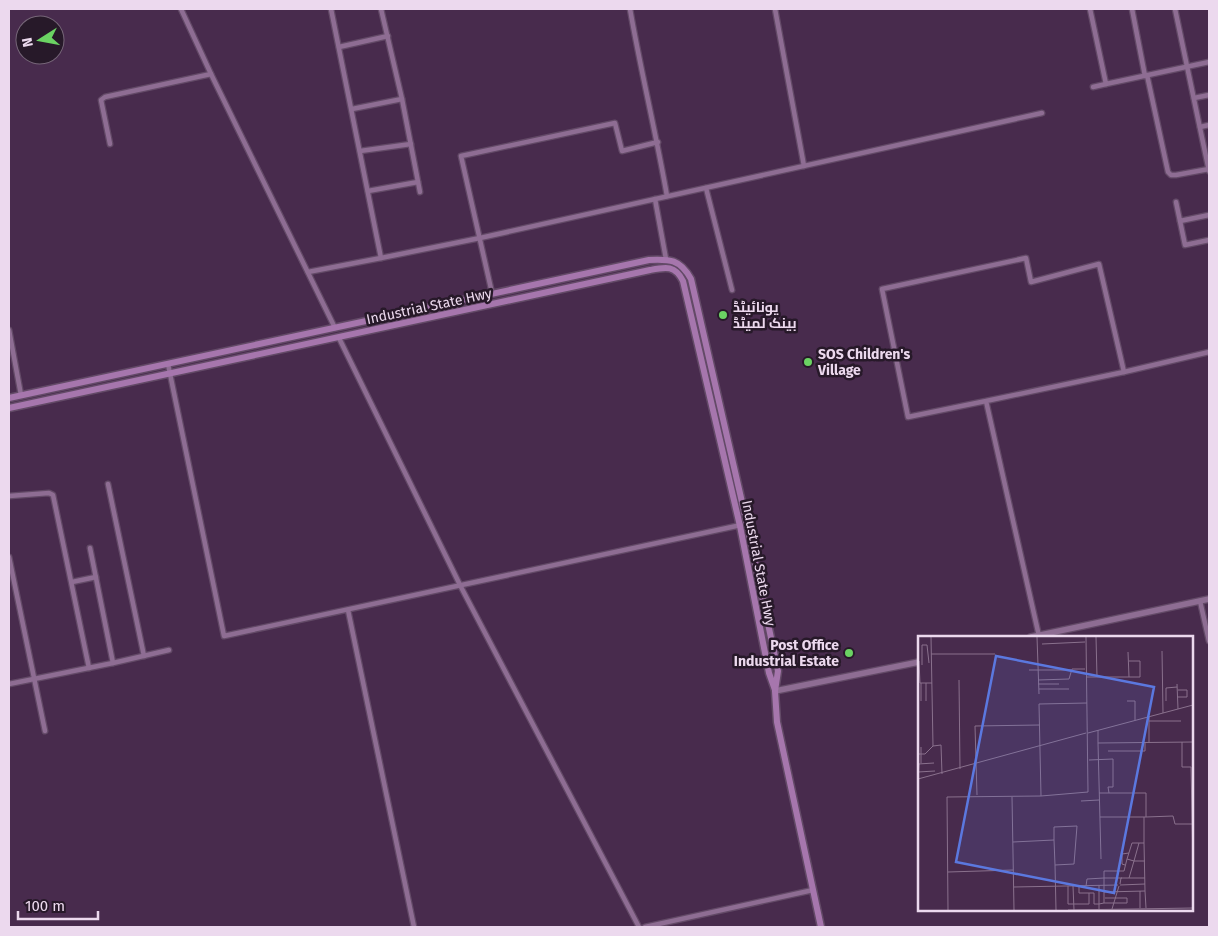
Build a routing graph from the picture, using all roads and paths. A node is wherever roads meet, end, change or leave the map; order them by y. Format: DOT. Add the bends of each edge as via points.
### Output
graph roads {
  1 [pos="181,9"];
  2 [pos="331,9"];
  3 [pos="381,9"];
  4 [pos="630,9"];
  5 [pos="775,9"];
  6 [pos="1090,9"];
  7 [pos="1132,9"];
  8 [pos="1175,9"];
  9 [pos="388,36"];
  10 [pos="339,47"];
  11 [pos="1209,62"];
  12 [pos="1187,67"];
  13 [pos="211,74"];
  14 [pos="1146,75"];
  15 [pos="1106,84"];
  16 [pos="1093,87"];
  17 [pos="1209,95"];
  18 [pos="1194,98"];
  19 [pos="402,99"];
  20 [pos="352,109"];
  21 [pos="1042,113"];
  22 [pos="1209,125"];
  23 [pos="1200,127"];
  24 [pos="658,142"];
  25 [pos="110,144"];
  26 [pos="411,144"];
  27 [pos="360,151"];
  28 [pos="804,166"];
  29 [pos="1209,170"];
  30 [pos="418,182"];
  31 [pos="706,188"];
  32 [pos="368,192"];
  33 [pos="420,192"];
  34 [pos="667,196"];
  35 [pos="655,199"];
  36 [pos="1176,202"];
  37 [pos="1209,215"];
  38 [pos="1180,221"];
  39 [pos="480,238"];
  40 [pos="1209,240"];
  41 [pos="381,258"];
  42 [pos="666,259"];
  43 [pos="308,272"];
  44 [pos="732,290"];
  45 [pos="492,293"];
  46 [pos="382,317"];
  47 [pos="335,328"];
  48 [pos="385,328"];
  49 [pos="9,334"];
  50 [pos="287,338"];
  51 [pos="339,338"];
  52 [pos="289,348"];
  53 [pos="1209,352"];
  54 [pos="168,364"];
  55 [pos="1124,372"];
  56 [pos="170,373"];
  57 [pos="21,395"];
  58 [pos="9,398"];
  59 [pos="986,401"];
  60 [pos="9,408"];
  61 [pos="108,484"];
  62 [pos="9,496"];
  63 [pos="748,524"];
  64 [pos="740,526"];
  65 [pos="90,548"];
  66 [pos="9,557"];
  67 [pos="96,577"];
  68 [pos="72,582"];
  69 [pos="460,585"];
  70 [pos="1209,600"];
  71 [pos="1200,601"];
  72 [pos="348,610"];
  73 [pos="1039,636"];
  74 [pos="1209,641"];
  75 [pos="168,650"];
  76 [pos="144,656"];
  77 [pos="918,662"];
  78 [pos="113,664"];
  79 [pos="89,668"];
  80 [pos="34,679"];
  81 [pos="9,684"];
  82 [pos="776,692"];
  83 [pos="45,731"];
  84 [pos="813,890"];
  85 [pos="414,927"];
  86 [pos="639,927"];
  87 [pos="645,927"];
  88 [pos="821,927"];
  1 -- 13 [label="street"];
  2 -- 10 [label="street"];
  3 -- 9 [label="street"];
  4 -- 24 [label="street"];
  5 -- 28 [label="street"];
  6 -- 15 [label="street"];
  7 -- 14 [label="street"];
  8 -- 12 [label="street"];
  9 -- 10 [label="street"];
  9 -- 19 [label="street"];
  10 -- 20 [label="street"];
  11 -- 12 [label="street"];
  12 -- 14 [label="street"];
  12 -- 18 [label="street"];
  13 -- 25 [label="street" via="105,96 101,100"];
  13 -- 43 [label="street"];
  14 -- 15 [label="street"];
  14 -- 29 [label="street" via="1168,172 1176,175"];
  15 -- 16 [label="street"];
  17 -- 18 [label="street"];
  18 -- 23 [label="street"];
  19 -- 20 [label="street"];
  19 -- 26 [label="street"];
  20 -- 27 [label="street"];
  21 -- 28 [label="street"];
  22 -- 23 [label="street"];
  23 -- 29 [label="street"];
  24 -- 34 [label="street"];
  24 -- 39 [label="street" via="622,151 615,123 461,156"];
  26 -- 27 [label="street"];
  26 -- 30 [label="street"];
  27 -- 32 [label="street"];
  28 -- 31 [label="street"];
  30 -- 32 [label="street"];
  30 -- 33 [label="street"];
  31 -- 34 [label="street"];
  31 -- 44 [label="street"];
  32 -- 41 [label="street"];
  34 -- 35 [label="street"];
  35 -- 39 [label="street"];
  35 -- 42 [label="street"];
  36 -- 38 [label="street"];
  37 -- 38 [label="street"];
  38 -- 40 [label="street" via="1185,244"];
  39 -- 41 [label="street"];
  39 -- 45 [label="street"];
  41 -- 43 [label="street"];
  42 -- 45 [label="main road, Industrial State Hwy"];
  42 -- 63 [label="main road, Industrial State Hwy" via="681,264 691,279"];
  43 -- 47 [label="street"];
  45 -- 46 [label="main road, Industrial State Hwy"];
  46 -- 47 [label="main road, Industrial State Hwy"];
  46 -- 48 [label="main road"];
  47 -- 50 [label="main road, Industrial State Hwy"];
  48 -- 51 [label="main road, Industrial State Hwy"];
  48 -- 64 [label="main road, Industrial State Hwy" via="666,267 676,270 683,281"];
  49 -- 57 [label="street"];
  50 -- 52 [label="main road"];
  50 -- 54 [label="main road, Industrial State Hwy"];
  51 -- 52 [label="main road, Industrial State Hwy"];
  51 -- 69 [label="street"];
  52 -- 56 [label="main road, Industrial State Hwy"];
  53 -- 55 [label="street"];
  54 -- 56 [label="street"];
  54 -- 57 [label="main road, Industrial State Hwy"];
  55 -- 59 [label="street"];
  55 -- 59 [label="street" via="1098,264 1031,282 1026,258 882,289 908,417"];
  56 -- 60 [label="main road, Industrial State Hwy"];
  56 -- 72 [label="street" via="224,636"];
  57 -- 58 [label="main road, Industrial State Hwy"];
  59 -- 73 [label="street"];
  61 -- 76 [label="street"];
  62 -- 68 [label="street" via="51,493"];
  63 -- 64 [label="street"];
  63 -- 82 [label="main road, Industrial State Hwy" via="778,671"];
  64 -- 69 [label="street"];
  64 -- 82 [label="main road, Industrial State Hwy" via="768,673"];
  65 -- 67 [label="street"];
  66 -- 80 [label="street"];
  67 -- 68 [label="street"];
  67 -- 78 [label="street"];
  68 -- 79 [label="street"];
  69 -- 72 [label="street"];
  69 -- 86 [label="street"];
  70 -- 71 [label="street"];
  71 -- 73 [label="street"];
  71 -- 74 [label="street"];
  72 -- 85 [label="street"];
  75 -- 76 [label="street"];
  76 -- 78 [label="street"];
  77 -- 82 [label="street"];
  78 -- 79 [label="street"];
  79 -- 80 [label="street"];
  80 -- 81 [label="street"];
  80 -- 83 [label="street"];
  82 -- 84 [label="main road" via="777,722"];
  84 -- 87 [label="street"];
  84 -- 88 [label="main road"];
}
